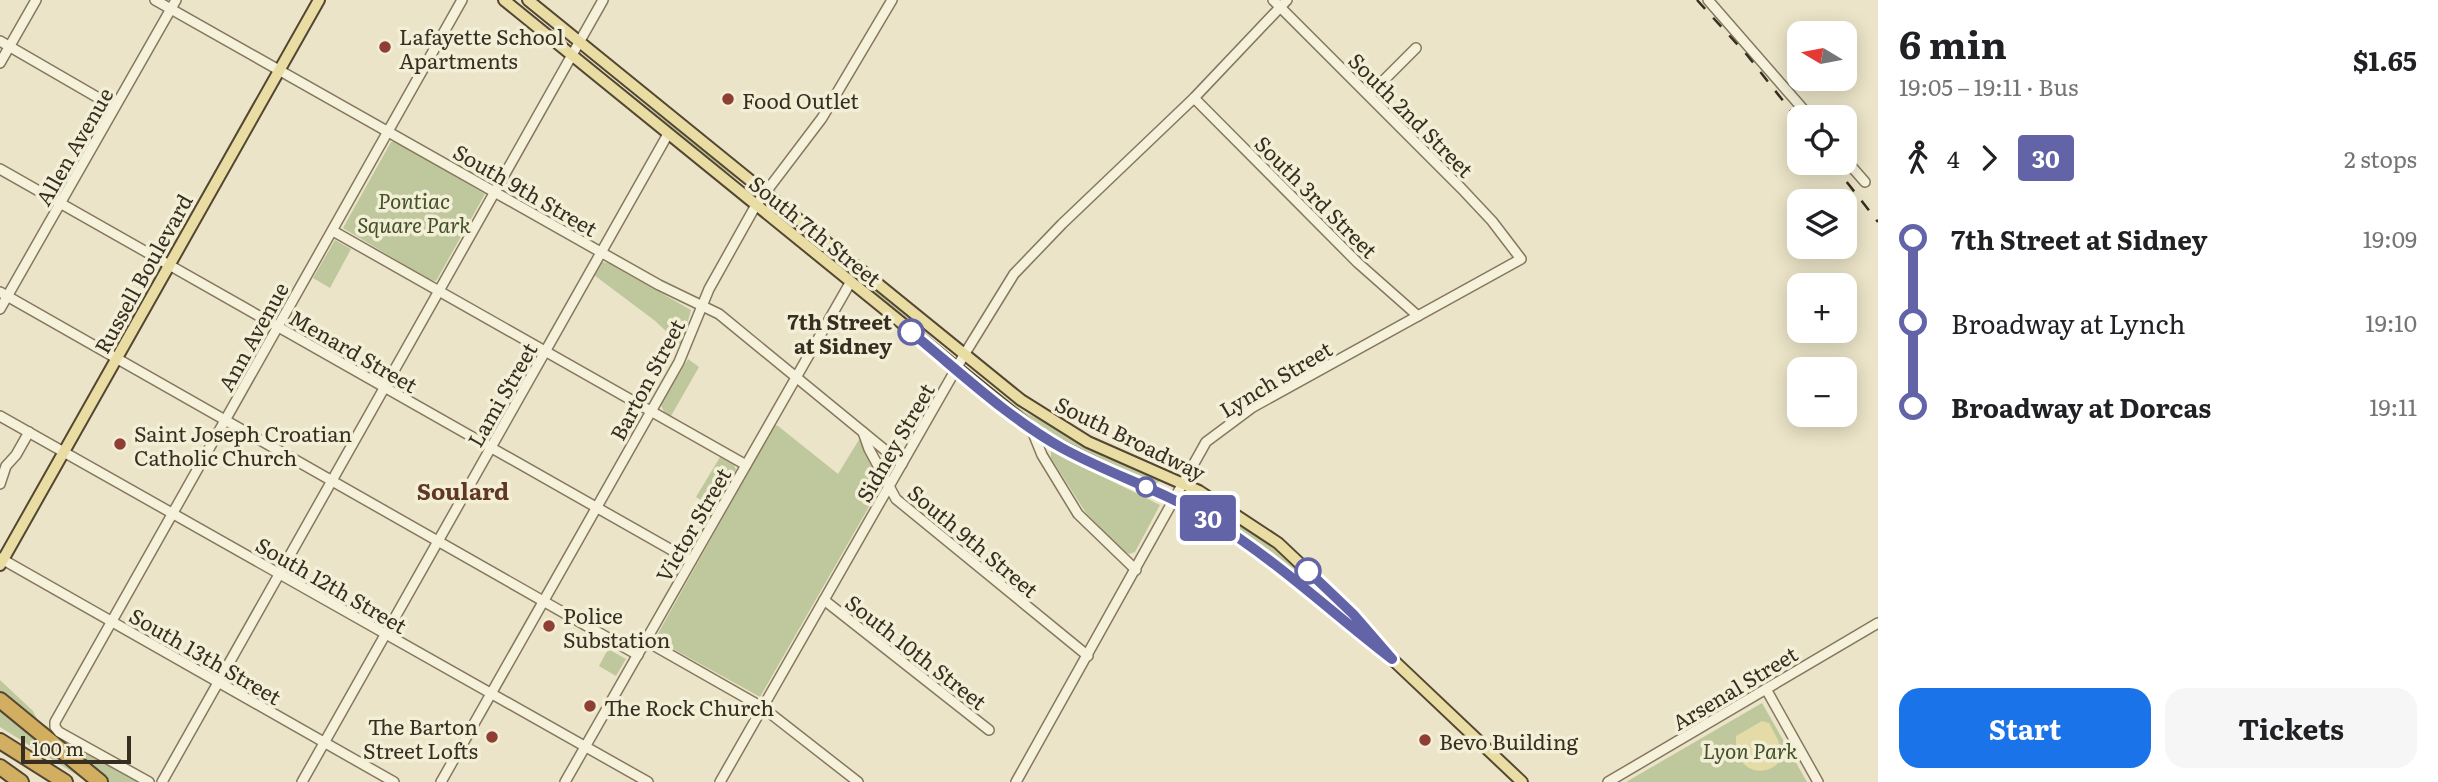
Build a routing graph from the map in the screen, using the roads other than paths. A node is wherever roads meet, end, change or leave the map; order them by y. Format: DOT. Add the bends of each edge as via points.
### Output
graph roads {
  1 [pos="36,0"];
  2 [pos="155,0"];
  3 [pos="318,0"];
  4 [pos="462,0"];
  5 [pos="504,0"];
  6 [pos="528,0"];
  7 [pos="603,0"];
  8 [pos="892,0"];
  9 [pos="1708,0"];
  10 [pos="1280,2"];
  11 [pos="174,5"];
  12 [pos="0,41"];
  13 [pos="580,42"];
  14 [pos="9,47"];
  15 [pos="1416,48"];
  16 [pos="572,56"];
  17 [pos="0,64"];
  18 [pos="279,70"];
  19 [pos="1368,95"];
  20 [pos="1194,98"];
  21 [pos="1800,105"];
  22 [pos="114,107"];
  23 [pos="388,131"];
  24 [pos="668,134"];
  25 [pos="0,169"];
  26 [pos="1857,173"];
  27 [pos="1865,182"];
  28 [pos="495,191"];
  29 [pos="765,192"];
  30 [pos="60,202"];
  31 [pos="756,205"];
  32 [pos="333,231"];
  33 [pos="601,252"];
  34 [pos="1521,259"];
  35 [pos="169,265"];
  36 [pos="850,283"];
  37 [pos="439,291"];
  38 [pos="4,294"];
  39 [pos="702,307"];
  40 [pos="0,309"];
  41 [pos="1419,316"];
  42 [pos="278,327"];
  43 [pos="545,353"];
  44 [pos="964,355"];
  45 [pos="117,358"];
  46 [pos="956,369"];
  47 [pos="796,377"];
  48 [pos="384,387"];
  49 [pos="1007,390"];
  50 [pos="651,411"];
  51 [pos="0,416"];
  52 [pos="226,420"];
  53 [pos="1031,428"];
  54 [pos="29,432"];
  55 [pos="863,432"];
  56 [pos="491,448"];
  57 [pos="64,452"];
  58 [pos="902,464"];
  59 [pos="746,465"];
  60 [pos="332,480"];
  61 [pos="1184,483"];
  62 [pos="0,484"];
  63 [pos="888,488"];
  64 [pos="1174,500"];
  65 [pos="596,508"];
  66 [pos="173,514"];
  67 [pos="439,540"];
  68 [pos="1,561"];
  69 [pos="691,561"];
  70 [pos="1136,570"];
  71 [pos="279,574"];
  72 [pos="544,600"];
  73 [pos="824,600"];
  74 [pos="112,621"];
  75 [pos="1878,622"];
  76 [pos="385,635"];
  77 [pos="646,640"];
  78 [pos="638,655"];
  79 [pos="1088,656"];
  80 [pos="1392,659"];
  81 [pos="218,682"];
  82 [pos="1766,690"];
  83 [pos="491,694"];
  84 [pos="0,700"];
  85 [pos="762,707"];
  86 [pos="989,730"];
  87 [pos="0,741"];
  88 [pos="324,742"];
  89 [pos="585,747"];
  90 [pos="0,769"];
  91 [pos="18,780"];
  92 [pos="65,782"];
  93 [pos="100,782"];
  94 [pos="149,782"];
  95 [pos="162,782"];
  96 [pos="302,782"];
  97 [pos="394,782"];
  98 [pos="441,782"];
  99 [pos="565,782"];
  100 [pos="648,782"];
  101 [pos="720,782"];
  102 [pos="858,782"];
  103 [pos="1016,782"];
  104 [pos="1522,782"];
  105 [pos="1608,782"];
  106 [pos="1818,782"];
  1 -- 14 [label="street"];
  2 -- 11 [label="street, South 9th Street"];
  3 -- 18 [label="main road, Russell Boulevard"];
  4 -- 23 [label="street, Ann Avenue"];
  5 -- 16 [label="main road, South 7th Street"];
  6 -- 13 [label="main road, South 7th Street"];
  7 -- 13 [label="street"];
  8 -- 29 [label="street, Barton Street" via="822,118"];
  9 -- 21 [label="street"];
  10 -- 19 [label="street, South 2nd Street"];
  10 -- 20 [label="street, Sidney Street"];
  11 -- 18 [label="street, South 9th Street"];
  11 -- 22 [label="street, Allen Avenue"];
  12 -- 14 [label="street"];
  13 -- 16 [label="street"];
  13 -- 29 [label="main road, South 7th Street"];
  14 -- 17 [label="street"];
  14 -- 22 [label="street"];
  15 -- 19 [label="street"];
  16 -- 24 [label="main road, South 7th Street"];
  16 -- 28 [label="street"];
  18 -- 23 [label="street, South 9th Street"];
  18 -- 35 [label="main road, Russell Boulevard"];
  19 -- 34 [label="street, South 2nd Street" via="1492,221"];
  20 -- 41 [label="street, South 3rd Street" via="1358,262"];
  20 -- 44 [label="street, Sidney Street" via="1014,274"];
  22 -- 30 [label="street, Allen Avenue"];
  23 -- 28 [label="street, South 9th Street"];
  23 -- 32 [label="street, Ann Avenue"];
  24 -- 31 [label="main road, South 7th Street"];
  24 -- 33 [label="street, Lami Street"];
  25 -- 30 [label="street, Menard Street"];
  26 -- 27 [label="street"];
  28 -- 33 [label="street, South 9th Street"];
  28 -- 37 [label="street"];
  29 -- 31 [label="street, Barton Street"];
  29 -- 44 [label="main road, South 7th Street"];
  30 -- 35 [label="street, Menard Street"];
  30 -- 38 [label="street, Allen Avenue"];
  31 -- 36 [label="main road, South 7th Street"];
  31 -- 39 [label="street, Barton Street"];
  32 -- 37 [label="street"];
  32 -- 42 [label="street, Ann Avenue"];
  33 -- 39 [label="street, South 9th Street"];
  33 -- 43 [label="street, Lami Street"];
  34 -- 41 [label="street, Lynch Street"];
  35 -- 42 [label="street, Menard Street"];
  35 -- 45 [label="main road, Russell Boulevard"];
  36 -- 46 [label="main road, South 7th Street"];
  36 -- 47 [label="street, Victor Street"];
  37 -- 43 [label="street"];
  37 -- 48 [label="street"];
  38 -- 40 [label="street, Allen Avenue"];
  38 -- 45 [label="street"];
  39 -- 47 [label="street, South 9th Street" via="719,314"];
  39 -- 50 [label="street, Barton Street" via="684,352"];
  41 -- 61 [label="street, Lynch Street" via="1253,407 1206,442"];
  42 -- 48 [label="street, Menard Street"];
  42 -- 52 [label="street, Ann Avenue"];
  43 -- 50 [label="street"];
  43 -- 56 [label="street, Lami Street"];
  44 -- 46 [label="street, Sidney Street"];
  44 -- 49 [label="main road, South 7th Street"];
  45 -- 52 [label="street"];
  45 -- 57 [label="main road, Russell Boulevard"];
  46 -- 53 [label="main road, South 7th Street"];
  46 -- 58 [label="street, Sidney Street"];
  47 -- 55 [label="street, South 9th Street"];
  47 -- 59 [label="street, Victor Street"];
  48 -- 56 [label="street, Menard Street"];
  48 -- 60 [label="street"];
  49 -- 61 [label="main road, South Broadway" via="1088,442"];
  50 -- 59 [label="street"];
  50 -- 65 [label="street, Barton Street"];
  51 -- 54 [label="street, South 12th Street"];
  52 -- 60 [label="street"];
  52 -- 66 [label="street, Ann Avenue"];
  53 -- 64 [label="main road, South Broadway" via="1092,464"];
  53 -- 70 [label="street, South 7th Street" via="1042,455 1079,514"];
  54 -- 57 [label="street, South 12th Street"];
  54 -- 62 [label="street" via="6,466"];
  55 -- 58 [label="street, South 9th Street"];
  55 -- 63 [label="street, South 9th Street"];
  56 -- 65 [label="street, Menard Street"];
  56 -- 67 [label="street, Lami Street"];
  57 -- 66 [label="street, South 12th Street"];
  57 -- 68 [label="main road, Russell Boulevard"];
  58 -- 63 [label="street, Sidney Street"];
  59 -- 69 [label="street, Victor Street"];
  60 -- 67 [label="street"];
  60 -- 71 [label="street"];
  61 -- 64 [label="street, Lynch Street"];
  61 -- 80 [label="main road, South Broadway" via="1278,543 1345,606"];
  63 -- 73 [label="street, Sidney Street"];
  63 -- 79 [label="street, South 9th Street" via="904,507"];
  64 -- 70 [label="street, Lynch Street"];
  64 -- 80 [label="main road, South Broadway" via="1245,542"];
  65 -- 69 [label="street, Menard Street"];
  65 -- 72 [label="street, Barton Street"];
  66 -- 71 [label="street, South 12th Street"];
  66 -- 74 [label="street, Ann Avenue"];
  67 -- 72 [label="street"];
  67 -- 76 [label="street, Lami Street"];
  68 -- 74 [label="street, South 13th Street"];
  69 -- 77 [label="street, Victor Street"];
  70 -- 79 [label="street, Lynch Street"];
  71 -- 76 [label="street, South 12th Street"];
  71 -- 81 [label="street"];
  72 -- 78 [label="street"];
  72 -- 83 [label="street, Barton Street"];
  73 -- 85 [label="street, Sidney Street"];
  73 -- 86 [label="street, South 10th Street"];
  74 -- 81 [label="street, South 13th Street"];
  74 -- 94 [label="street, Ann Avenue" via="55,727"];
  75 -- 82 [label="street, Arsenal Street"];
  76 -- 83 [label="street, South 12th Street"];
  76 -- 88 [label="street, Lami Street"];
  77 -- 78 [label="street, Victor Street"];
  77 -- 85 [label="street"];
  78 -- 89 [label="street, Victor Street"];
  79 -- 103 [label="street, Lynch Street"];
  80 -- 104 [label="main road, South Broadway"];
  81 -- 88 [label="street, South 13th Street"];
  81 -- 95 [label="street"];
  82 -- 105 [label="street, Arsenal Street"];
  82 -- 106 [label="street"];
  83 -- 89 [label="street, South 12th Street"];
  83 -- 98 [label="street, Barton Street"];
  84 -- 93 [label="highway"];
  85 -- 101 [label="street, Sidney Street"];
  85 -- 102 [label="street"];
  87 -- 92 [label="highway"];
  88 -- 96 [label="street, Lami Street"];
  88 -- 97 [label="street, South 13th Street"];
  89 -- 99 [label="street, Victor Street"];
  89 -- 100 [label="street, South 12th Street"];
  90 -- 91 [label="highway"];
}
